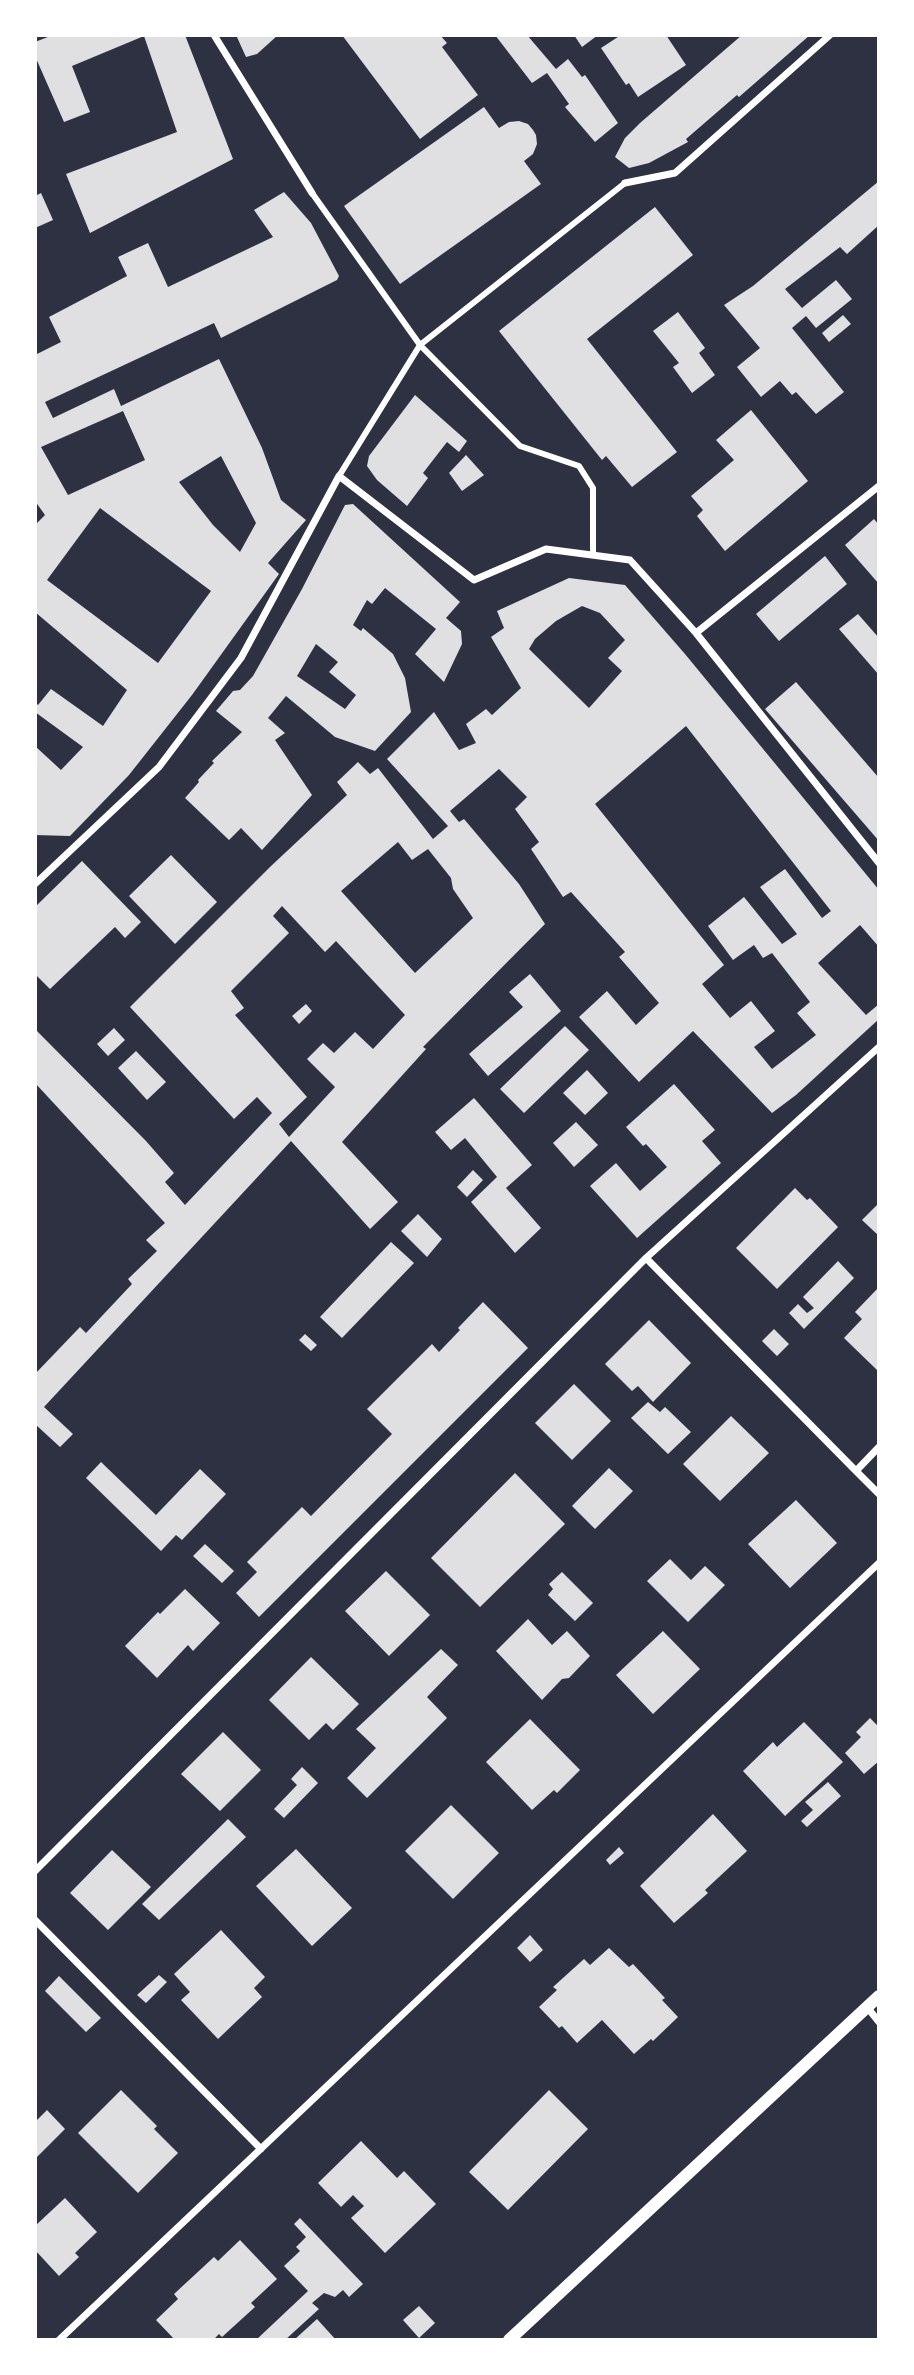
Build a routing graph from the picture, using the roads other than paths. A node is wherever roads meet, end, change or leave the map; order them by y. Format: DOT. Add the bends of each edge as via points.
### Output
graph roads {
  1 [pos="215,35"];
  2 [pos="831,35"];
  3 [pos="625,183"];
  4 [pos="312,193"];
  5 [pos="420,345"];
  6 [pos="339,476"];
  7 [pos="879,486"];
  8 [pos="593,555"];
  9 [pos="696,633"];
  10 [pos="879,863"];
  11 [pos="37,878"];
  12 [pos="879,1047"];
  13 [pos="646,1258"];
  14 [pos="879,1447"];
  15 [pos="856,1471"];
  16 [pos="879,1494"];
  17 [pos="879,1563"];
  18 [pos="35,1871"];
  19 [pos="35,1920"];
  20 [pos="879,1996"];
  21 [pos="867,2007"];
  22 [pos="879,2022"];
  23 [pos="261,2150"];
  24 [pos="58,2340"];
  25 [pos="509,2340"];
  1 -- 4 [label="street"];
  2 -- 3 [label="street" via="675,173"];
  3 -- 5 [label="street"];
  4 -- 5 [label="street"];
  5 -- 6 [label="street"];
  5 -- 8 [label="street" via="520,446 579,466 593,488"];
  6 -- 8 [label="street" via="474,580 546,549"];
  6 -- 11 [label="street" via="241,658 159,767"];
  7 -- 9 [label="street"];
  8 -- 9 [label="street" via="630,560"];
  9 -- 10 [label="street"];
  12 -- 13 [label="street"];
  13 -- 15 [label="street"];
  13 -- 18 [label="street"];
  14 -- 15 [label="street"];
  15 -- 16 [label="street"];
  17 -- 23 [label="street"];
  19 -- 23 [label="street"];
  20 -- 21 [label="street"];
  21 -- 22 [label="street"];
  21 -- 25 [label="street"];
  23 -- 24 [label="street"];
}
